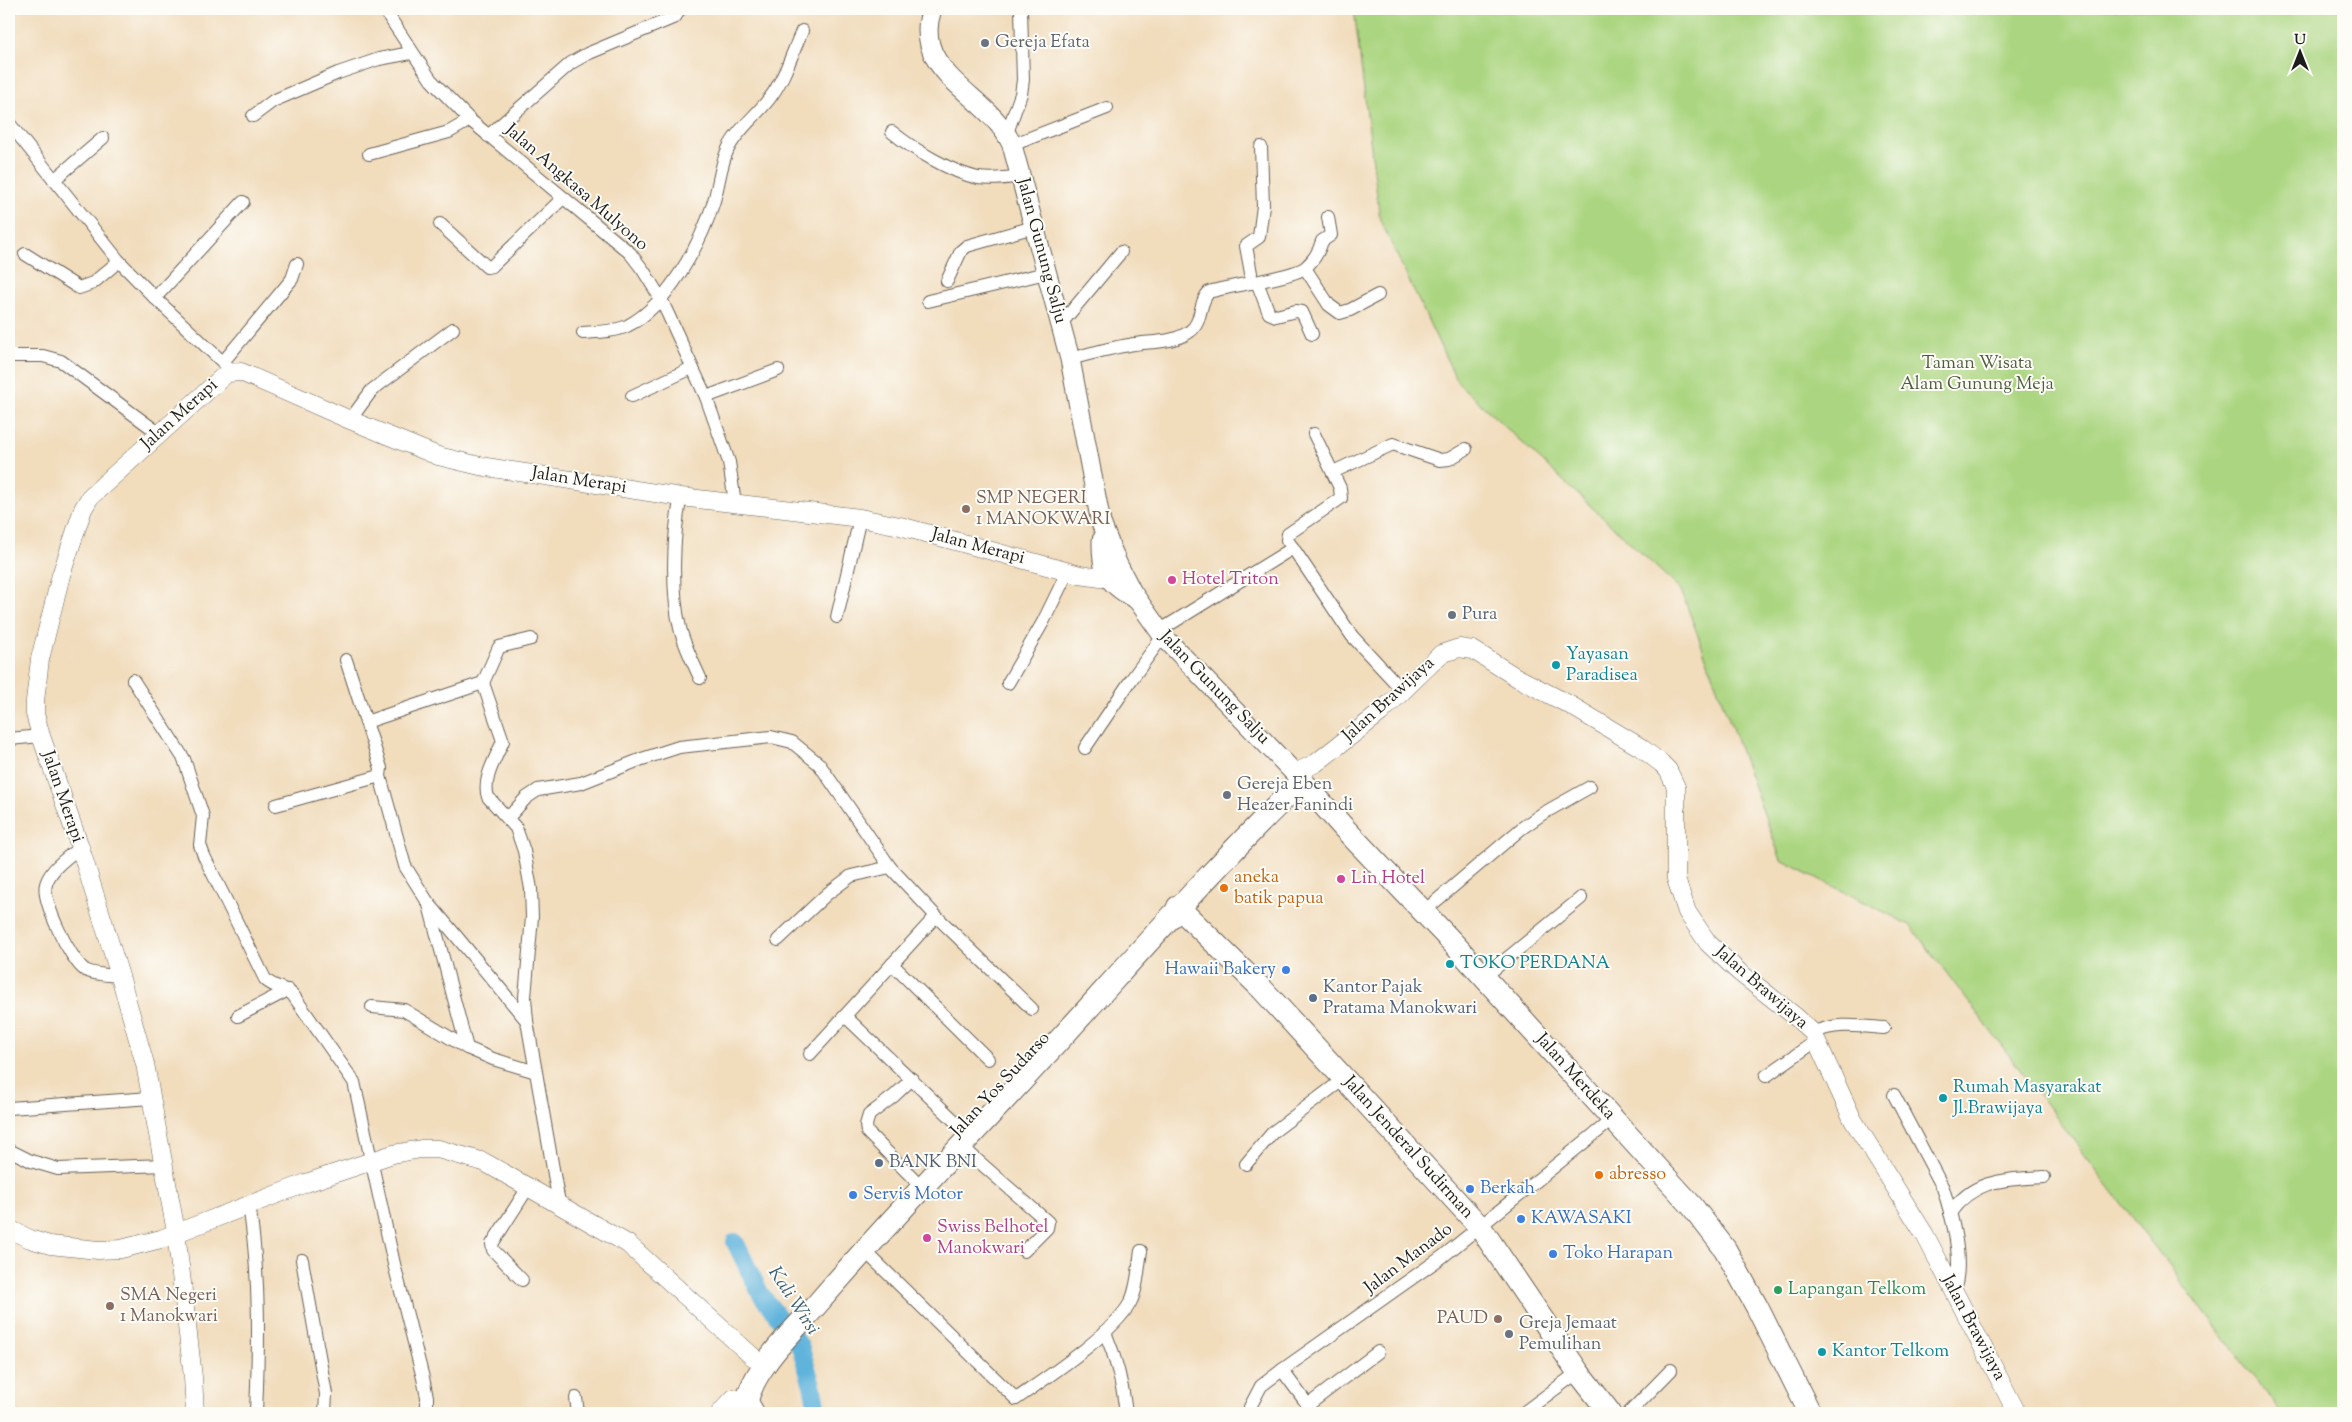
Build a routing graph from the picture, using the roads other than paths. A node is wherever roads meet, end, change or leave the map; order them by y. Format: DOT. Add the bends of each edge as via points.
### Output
graph roads {
  1 [pos="384,9"];
  2 [pos="680,9"];
  3 [pos="932,9"];
  4 [pos="1022,9"];
  5 [pos="802,31"];
  6 [pos="411,53"];
  7 [pos="1107,108"];
  8 [pos="253,116"];
  9 [pos="470,120"];
  10 [pos="9,123"];
  11 [pos="892,132"];
  12 [pos="488,136"];
  13 [pos="103,138"];
  14 [pos="1009,139"];
  15 [pos="1260,148"];
  16 [pos="369,154"];
  17 [pos="1021,176"];
  18 [pos="54,180"];
  19 [pos="563,198"];
  20 [pos="243,202"];
  21 [pos="1328,217"];
  22 [pos="440,224"];
  23 [pos="1034,227"];
  24 [pos="1121,252"];
  25 [pos="25,254"];
  26 [pos="120,261"];
  27 [pos="297,264"];
  28 [pos="1305,268"];
  29 [pos="1046,273"];
  30 [pos="947,281"];
  31 [pos="1254,283"];
  32 [pos="1378,295"];
  33 [pos="155,298"];
  34 [pos="661,299"];
  35 [pos="928,301"];
  36 [pos="1060,325"];
  37 [pos="453,329"];
  38 [pos="583,333"];
  39 [pos="1312,334"];
  40 [pos="9,356"];
  41 [pos="1070,359"];
  42 [pos="228,367"];
  43 [pos="692,368"];
  44 [pos="778,370"];
  45 [pos="632,396"];
  46 [pos="706,397"];
  47 [pos="350,420"];
  48 [pos="160,434"];
  49 [pos="1314,434"];
  50 [pos="1466,449"];
  51 [pos="1332,472"];
  52 [pos="681,497"];
  53 [pos="735,503"];
  54 [pos="860,518"];
  55 [pos="1293,548"];
  56 [pos="1113,572"];
  57 [pos="1074,573"];
  58 [pos="837,617"];
  59 [pos="1161,633"];
  60 [pos="531,639"];
  61 [pos="346,660"];
  62 [pos="700,678"];
  63 [pos="133,680"];
  64 [pos="484,683"];
  65 [pos="1008,683"];
  66 [pos="1404,692"];
  67 [pos="366,722"];
  68 [pos="41,736"];
  69 [pos="9,739"];
  70 [pos="1085,748"];
  71 [pos="380,776"];
  72 [pos="1299,777"];
  73 [pos="1590,787"];
  74 [pos="276,804"];
  75 [pos="508,818"];
  76 [pos="80,847"];
  77 [pos="890,867"];
  78 [pos="1581,898"];
  79 [pos="427,901"];
  80 [pos="1178,907"];
  81 [pos="1423,912"];
  82 [pos="936,916"];
  83 [pos="778,940"];
  84 [pos="892,964"];
  85 [pos="120,976"];
  86 [pos="1483,978"];
  87 [pos="288,990"];
  88 [pos="372,1007"];
  89 [pos="1032,1009"];
  90 [pos="238,1016"];
  91 [pos="845,1016"];
  92 [pos="527,1021"];
  93 [pos="1884,1028"];
  94 [pos="1814,1037"];
  95 [pos="468,1048"];
  96 [pos="810,1054"];
  97 [pos="988,1059"];
  98 [pos="1029,1064"];
  99 [pos="536,1072"];
  100 [pos="1766,1076"];
  101 [pos="1345,1078"];
  102 [pos="912,1079"];
  103 [pos="1894,1096"];
  104 [pos="151,1098"];
  105 [pos="9,1108"];
  106 [pos="1613,1119"];
  107 [pos="961,1136"];
  108 [pos="9,1150"];
  109 [pos="371,1161"];
  110 [pos="1246,1164"];
  111 [pos="164,1165"];
  112 [pos="2044,1177"];
  113 [pos="914,1179"];
  114 [pos="529,1186"];
  115 [pos="559,1203"];
  116 [pos="249,1205"];
  117 [pos="1950,1213"];
  118 [pos="1480,1227"];
  119 [pos="9,1229"];
  120 [pos="176,1232"];
  121 [pos="864,1250"];
  122 [pos="1024,1251"];
  123 [pos="1141,1251"];
  124 [pos="302,1260"];
  125 [pos="522,1280"];
  126 [pos="1953,1292"];
  127 [pos="796,1317"];
  128 [pos="1105,1332"];
  129 [pos="772,1342"];
  130 [pos="1378,1352"];
  131 [pos="753,1356"];
  132 [pos="1282,1370"];
  133 [pos="1671,1370"];
  134 [pos="1578,1372"];
  135 [pos="576,1398"];
  136 [pos="740,1407"];
  137 [pos="1250,1407"];
  138 [pos="195,1413"];
  139 [pos="256,1413"];
  140 [pos="325,1413"];
  141 [pos="427,1413"];
  142 [pos="578,1413"];
  143 [pos="1126,1413"];
  144 [pos="1523,1413"];
  145 [pos="1610,1413"];
  146 [pos="1629,1413"];
  147 [pos="1810,1413"];
  148 [pos="2017,1413"];
  1 -- 6 [label="street, Jalan Angkasa Mulyono"];
  2 -- 12 [label="street" via="675,17 587,54 571,64"];
  3 -- 14 [label="main road, Jalan Gunung Salju" via="927,33 935,58 944,72 988,110"];
  4 -- 14 [label="street" via="1022,87"];
  5 -- 34 [label="street" via="778,85 728,150 712,207 689,257"];
  6 -- 8 [label="street" via="379,59 338,73 273,101"];
  6 -- 9 [label="street, Jalan Angkasa Mulyono" via="431,80"];
  7 -- 14 [label="street"];
  9 -- 12 [label="street, Jalan Angkasa Mulyono"];
  9 -- 16 [label="street" via="449,132"];
  10 -- 18 [label="street"];
  11 -- 17 [label="street" via="907,144 967,174 980,178"];
  12 -- 19 [label="street, Jalan Angkasa Mulyono"];
  13 -- 18 [label="street"];
  14 -- 17 [label="main road, Jalan Gunung Salju"];
  15 -- 31 [label="street" via="1263,206 1259,237 1246,246"];
  17 -- 23 [label="main road, Jalan Gunung Salju"];
  18 -- 26 [label="street"];
  19 -- 22 [label="street" via="492,266 486,267"];
  19 -- 34 [label="street, Jalan Angkasa Mulyono" via="630,253"];
  20 -- 33 [label="street"];
  21 -- 28 [label="street" via="1330,235 1322,241 1318,254"];
  23 -- 29 [label="main road, Jalan Gunung Salju"];
  23 -- 30 [label="street" via="963,248"];
  24 -- 36 [label="street"];
  25 -- 26 [label="street" via="79,288 93,283"];
  26 -- 33 [label="street"];
  27 -- 42 [label="street" via="292,279"];
  28 -- 31 [label="street"];
  28 -- 32 [label="street" via="1329,306 1340,313"];
  29 -- 35 [label="street"];
  29 -- 36 [label="main road, Jalan Gunung Salju"];
  31 -- 39 [label="street" via="1269,313 1276,316 1302,312"];
  31 -- 41 [label="street" via="1209,292 1203,300 1197,322 1189,332 1167,340 1131,344"];
  33 -- 42 [label="street"];
  34 -- 38 [label="street" via="652,310 627,326"];
  34 -- 43 [label="street, Jalan Angkasa Mulyono"];
  36 -- 41 [label="main road, Jalan Gunung Salju"];
  37 -- 47 [label="street" via="372,390"];
  40 -- 48 [label="street" via="43,356 62,361"];
  41 -- 56 [label="main road, Jalan Gunung Salju"];
  42 -- 47 [label="street, Jalan Merapi"];
  42 -- 48 [label="street, Jalan Merapi" via="226,373"];
  43 -- 45 [label="street"];
  43 -- 46 [label="street, Jalan Angkasa Mulyono"];
  44 -- 46 [label="street"];
  46 -- 53 [label="street, Jalan Angkasa Mulyono" via="729,462"];
  47 -- 52 [label="street, Jalan Merapi" via="438,456 480,466"];
  48 -- 68 [label="street, Jalan Merapi" via="101,486 83,509 61,574 40,659 35,701"];
  49 -- 51 [label="street"];
  50 -- 51 [label="street" via="1449,459 1440,460 1393,444"];
  51 -- 55 [label="street" via="1340,488 1340,498 1288,534 1287,540"];
  52 -- 53 [label="street, Jalan Merapi"];
  52 -- 62 [label="street" via="674,543 678,618"];
  53 -- 54 [label="street, Jalan Merapi"];
  54 -- 57 [label="street, Jalan Merapi"];
  54 -- 58 [label="street"];
  55 -- 59 [label="street"];
  55 -- 66 [label="street" via="1352,636"];
  56 -- 57 [label="street, Jalan Merapi"];
  56 -- 59 [label="main road, Jalan Gunung Salju" via="1114,586 1137,600"];
  57 -- 65 [label="street"];
  59 -- 70 [label="street"];
  59 -- 72 [label="main road, Jalan Gunung Salju"];
  60 -- 64 [label="street" via="499,647"];
  61 -- 67 [label="street"];
  63 -- 87 [label="street" via="184,759 203,816 200,845 204,856 265,979"];
  64 -- 67 [label="street"];
  64 -- 75 [label="street" via="503,741 486,792"];
  66 -- 72 [label="street, Jalan Brawijaya"];
  66 -- 94 [label="street, Jalan Brawijaya" via="1441,654 1459,648 1473,650 1600,722 1661,763 1676,787 1676,878 1687,912 1708,943 1796,1017"];
  67 -- 71 [label="street" via="381,768"];
  68 -- 69 [label="street"];
  68 -- 76 [label="street, Jalan Merapi"];
  71 -- 74 [label="street"];
  71 -- 79 [label="street" via="405,866"];
  72 -- 80 [label="highway, Jalan Yos Sudarso"];
  72 -- 81 [label="highway, Jalan Merdeka"];
  72 -- 98 [label="highway, Jalan Yos Sudarso" via="1168,898"];
  73 -- 81 [label="street" via="1529,823"];
  75 -- 77 [label="street" via="522,801 538,790 581,783 671,750 700,744 779,738 792,742 819,764"];
  75 -- 92 [label="street" via="520,837 533,905 525,997"];
  76 -- 85 [label="street, Jalan Merapi"];
  76 -- 85 [label="street" via="52,872 45,898 74,961 87,972"];
  77 -- 82 [label="street"];
  77 -- 83 [label="street" via="851,876"];
  78 -- 86 [label="street"];
  79 -- 92 [label="street"];
  79 -- 95 [label="street"];
  80 -- 98 [label="highway, Jalan Yos Sudarso"];
  80 -- 101 [label="highway, Jalan Jenderal Sudirman" via="1262,989"];
  81 -- 86 [label="highway, Jalan Merdeka"];
  82 -- 84 [label="street"];
  82 -- 89 [label="street"];
  84 -- 91 [label="street"];
  84 -- 97 [label="street"];
  85 -- 104 [label="street, Jalan Merapi" via="145,1064"];
  86 -- 106 [label="highway, Jalan Merdeka"];
  87 -- 90 [label="street"];
  87 -- 109 [label="street" via="354,1082"];
  88 -- 95 [label="street" via="404,1010"];
  91 -- 96 [label="street"];
  91 -- 102 [label="street"];
  92 -- 99 [label="street"];
  93 -- 94 [label="street" via="1826,1026"];
  94 -- 100 [label="street"];
  94 -- 126 [label="street, Jalan Brawijaya" via="1853,1120 1925,1235"];
  95 -- 99 [label="street"];
  98 -- 107 [label="highway, Jalan Yos Sudarso"];
  99 -- 115 [label="street"];
  101 -- 110 [label="street" via="1273,1132"];
  101 -- 118 [label="highway, Jalan Jenderal Sudirman"];
  102 -- 107 [label="street"];
  102 -- 113 [label="street" via="869,1115 866,1125 867,1132"];
  103 -- 117 [label="street" via="1943,1188"];
  104 -- 105 [label="street"];
  104 -- 111 [label="street, Jalan Merapi"];
  106 -- 118 [label="street, Jalan Manado"];
  106 -- 147 [label="highway, Jalan Merdeka" via="1692,1206 1725,1249"];
  107 -- 113 [label="highway, Jalan Yos Sudarso"];
  107 -- 121 [label="highway, Jalan Yos Sudarso"];
  107 -- 122 [label="street" via="1048,1222"];
  108 -- 111 [label="street" via="31,1161 58,1168"];
  109 -- 114 [label="street" via="393,1154 438,1149 484,1162"];
  109 -- 116 [label="street"];
  109 -- 141 [label="street" via="424,1384"];
  111 -- 120 [label="street, Jalan Merapi"];
  112 -- 117 [label="street" via="1993,1182 1974,1188"];
  113 -- 127 [label="highway, Jalan Yos Sudarso"];
  114 -- 115 [label="street"];
  114 -- 125 [label="street" via="492,1244 493,1250"];
  115 -- 131 [label="street" via="628,1244"];
  116 -- 120 [label="street"];
  116 -- 139 [label="street" via="258,1284"];
  117 -- 126 [label="street" via="1957,1262"];
  118 -- 132 [label="street, Jalan Manado" via="1402,1288"];
  118 -- 134 [label="highway, Jalan Jenderal Sudirman"];
  119 -- 120 [label="street" via="50,1245 98,1250 140,1245"];
  120 -- 138 [label="street, Jalan Merapi"];
  121 -- 127 [label="highway, Jalan Yos Sudarso"];
  121 -- 128 [label="street" via="1015,1398"];
  123 -- 128 [label="street" via="1130,1303"];
  124 -- 140 [label="street" via="326,1394"];
  126 -- 148 [label="street, Jalan Brawijaya"];
  127 -- 129 [label="highway, Jalan Yos Sudarso"];
  128 -- 143 [label="street" via="1114,1353"];
  129 -- 131 [label="highway, Jalan Yos Sudarso"];
  129 -- 136 [label="highway, Jalan Yos Sudarso"];
  130 -- 132 [label="street" via="1308,1406"];
  131 -- 136 [label="highway, Jalan Yos Sudarso" via="742,1376"];
  132 -- 137 [label="street, Jalan Manado" via="1261,1386"];
  133 -- 146 [label="street"];
  134 -- 144 [label="street"];
  134 -- 145 [label="highway, Jalan Jenderal Sudirman"];
  135 -- 142 [label="street"];
}
